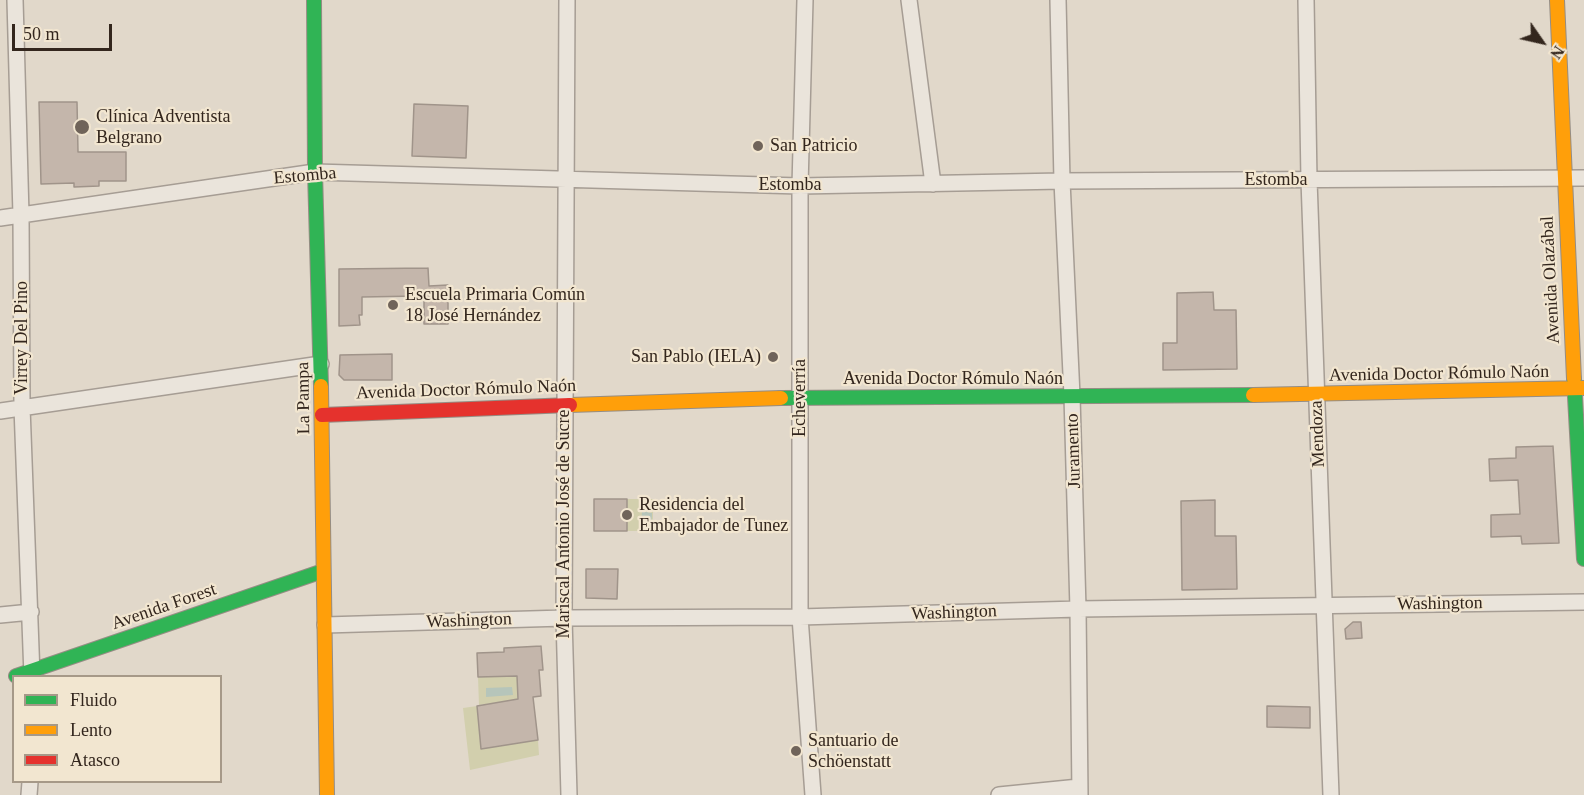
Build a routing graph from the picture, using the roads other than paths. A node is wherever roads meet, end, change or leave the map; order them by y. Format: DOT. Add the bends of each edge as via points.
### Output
graph roads {
  1 [pos="15,0"];
  2 [pos="314,0"];
  3 [pos="567,0"];
  4 [pos="806,0"];
  5 [pos="909,0"];
  6 [pos="1058,0"];
  7 [pos="1306,0"];
  8 [pos="1557,0"];
  9 [pos="315,172"];
  10 [pos="1564,178"];
  11 [pos="1584,178"];
  12 [pos="1309,180"];
  13 [pos="566,181"];
  14 [pos="1062,181"];
  15 [pos="933,184"];
  16 [pos="800,186"];
  17 [pos="21,215"];
  18 [pos="0,218"];
  19 [pos="321,364"];
  20 [pos="1580,388"];
  21 [pos="1316,394"];
  22 [pos="1072,396"];
  23 [pos="800,397"];
  24 [pos="564,404"];
  25 [pos="22,407"];
  26 [pos="0,411"];
  27 [pos="322,415"];
  28 [pos="1584,559"];
  29 [pos="323,571"];
  30 [pos="1584,602"];
  31 [pos="1325,607"];
  32 [pos="1078,609"];
  33 [pos="31,612"];
  34 [pos="0,615"];
  35 [pos="800,617"];
  36 [pos="564,618"];
  37 [pos="325,625"];
  38 [pos="32,674"];
  39 [pos="1079,791"];
  40 [pos="327,795"];
  41 [pos="569,795"];
  42 [pos="813,795"];
  43 [pos="999,795"];
  44 [pos="1331,795"];
  1 -- 17 [label="street, Virrey Del Pino"];
  2 -- 9 [label="street, La Pampa"];
  3 -- 13 [label="street, Mariscal Antonio José de Sucre"];
  4 -- 16 [label="street, Echeverría"];
  5 -- 15 [label="street"];
  6 -- 14 [label="street, Juramento"];
  7 -- 12 [label="street, Mendoza"];
  8 -- 10 [label="street, Avenida Olazábal"];
  9 -- 13 [label="street, Estomba"];
  9 -- 17 [label="street, Estomba"];
  9 -- 19 [label="street, La Pampa"];
  10 -- 11 [label="street, Estomba"];
  10 -- 12 [label="street, Estomba"];
  10 -- 20 [label="street, Avenida Olazábal"];
  12 -- 14 [label="street, Estomba"];
  12 -- 21 [label="street, Mendoza"];
  13 -- 16 [label="street, Estomba"];
  13 -- 24 [label="street, Mariscal Antonio José de Sucre"];
  14 -- 15 [label="street, Estomba"];
  14 -- 22 [label="street, Juramento"];
  15 -- 16 [label="street, Estomba"];
  16 -- 23 [label="street, Echeverría"];
  17 -- 18 [label="street, Estomba"];
  17 -- 25 [label="street, Virrey Del Pino"];
  19 -- 25 [label="street"];
  19 -- 27 [label="street, La Pampa"];
  20 -- 21 [label="street, Avenida Doctor Rómulo Naón"];
  20 -- 28 [label="street, Avenida Olazábal"];
  21 -- 22 [label="street, Avenida Doctor Rómulo Naón"];
  21 -- 31 [label="street, Mendoza"];
  22 -- 23 [label="street, Avenida Doctor Rómulo Naón"];
  22 -- 32 [label="street, Juramento"];
  23 -- 24 [label="street, Avenida Doctor Rómulo Naón"];
  23 -- 35 [label="street, Echeverría"];
  24 -- 27 [label="street, Avenida Doctor Rómulo Naón"];
  24 -- 36 [label="street, Mariscal Antonio José de Sucre"];
  25 -- 26 [label="street"];
  25 -- 33 [label="street, Virrey Del Pino"];
  27 -- 29 [label="street, La Pampa"];
  29 -- 37 [label="street, La Pampa"];
  29 -- 38 [label="street, Avenida Forest"];
  30 -- 31 [label="street, Washington"];
  31 -- 32 [label="street, Washington"];
  31 -- 44 [label="street, Mendoza"];
  32 -- 35 [label="street, Washington"];
  32 -- 39 [label="street, Juramento"];
  33 -- 34 [label="street"];
  33 -- 38 [label="street, Virrey Del Pino"];
  35 -- 36 [label="street, Washington"];
  35 -- 42 [label="street, Echeverría"];
  36 -- 37 [label="street, Washington"];
  36 -- 41 [label="street, Mariscal Antonio José de Sucre"];
  37 -- 40 [label="street, La Pampa"];
  39 -- 43 [label="street"];
}
